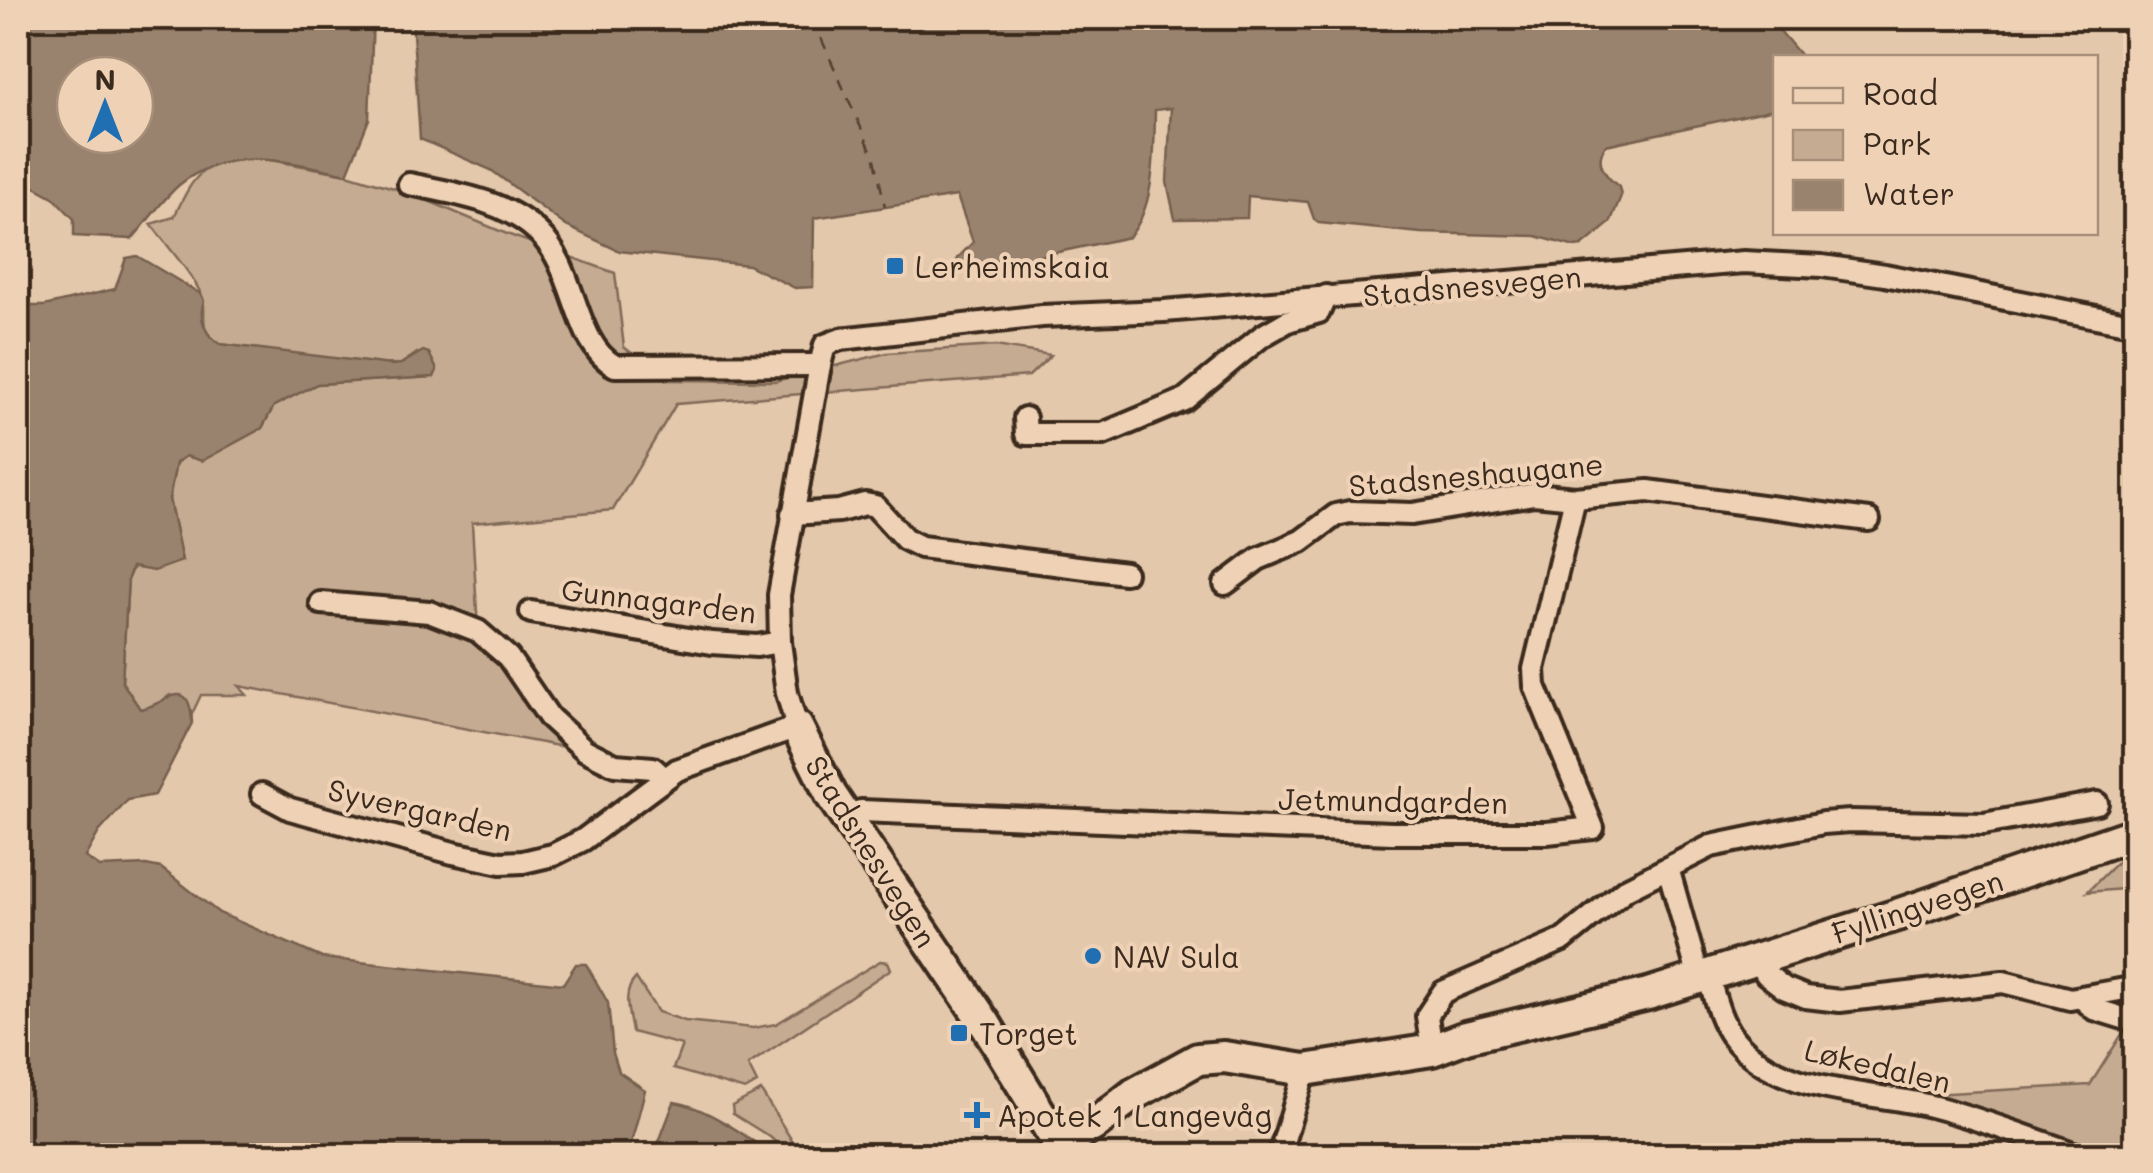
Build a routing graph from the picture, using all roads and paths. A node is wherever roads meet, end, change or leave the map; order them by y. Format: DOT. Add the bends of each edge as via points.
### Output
graph roads {
  1 [pos="409,184"];
  2 [pos="1326,296"];
  3 [pos="2136,326"];
  4 [pos="820,364"];
  5 [pos="1025,418"];
  6 [pos="1575,498"];
  7 [pos="792,514"];
  8 [pos="1870,520"];
  9 [pos="1125,573"];
  10 [pos="1224,584"];
  11 [pos="320,602"];
  12 [pos="531,612"];
  13 [pos="780,642"];
  14 [pos="797,727"];
  15 [pos="664,778"];
  16 [pos="262,794"];
  17 [pos="2096,803"];
  18 [pos="846,816"];
  19 [pos="2136,833"];
  20 [pos="1668,868"];
  21 [pos="1758,958"];
  22 [pos="1703,976"];
  23 [pos="2136,987"];
  24 [pos="2083,999"];
  25 [pos="2136,1022"];
  26 [pos="1432,1050"];
  27 [pos="1305,1070"];
  28 [pos="1063,1150"];
  29 [pos="1279,1156"];
  30 [pos="2082,1156"];
  1 -- 4 [label="street" via="487,203 539,233 565,270 594,349 616,366"];
  2 -- 3 [label="street, Stadsnesvegen" via="1775,263 1885,275"];
  2 -- 4 [label="street, Stadsnesvegen" via="841,338 826,345"];
  2 -- 5 [label="street" via="1319,312 1262,336 1184,400 1104,434 1026,434"];
  4 -- 7 [label="street, Stadsnesvegen"];
  6 -- 8 [label="street, Stadsneshaugane" via="1648,491"];
  6 -- 10 [label="street, Stadsneshaugane" via="1534,494 1412,514 1350,512"];
  6 -- 18 [label="street, Jetmundgarden" via="1534,669 1593,828 1392,833 861,811"];
  7 -- 9 [label="street" via="865,504 921,547"];
  7 -- 13 [label="street, Stadsnesvegen" via="779,596"];
  11 -- 15 [label="street" via="429,612 478,632 585,750 615,765 653,768"];
  12 -- 13 [label="street, Gunnagarden" via="712,643"];
  13 -- 14 [label="street, Stadsnesvegen"];
  14 -- 15 [label="street, Syvergarden"];
  14 -- 18 [label="street, Stadsnesvegen"];
  15 -- 16 [label="street, Syvergarden" via="583,840 553,854 501,863 290,809"];
  17 -- 20 [label="street, Fyllingvegen" via="1984,824 1824,824 1711,846"];
  18 -- 28 [label="street, Stadsnesvegen"];
  19 -- 21 [label="street, Fyllingvegen"];
  20 -- 22 [label="street"];
  20 -- 26 [label="street, Fyllingvegen" via="1626,889 1563,940 1442,992 1427,1016"];
  21 -- 22 [label="street, Fyllingvegen"];
  21 -- 24 [label="street" via="1784,988 1824,1000 2002,982"];
  22 -- 26 [label="street, Fyllingvegen"];
  22 -- 30 [label="street, Løkedalen" via="1736,1041 1794,1079 1938,1108"];
  23 -- 24 [label="street"];
  24 -- 25 [label="street"];
  26 -- 27 [label="street, Fyllingvegen"];
  27 -- 28 [label="street, Fyllingvegen" via="1224,1057 1198,1060 1134,1094"];
  27 -- 29 [label="street"];
}
